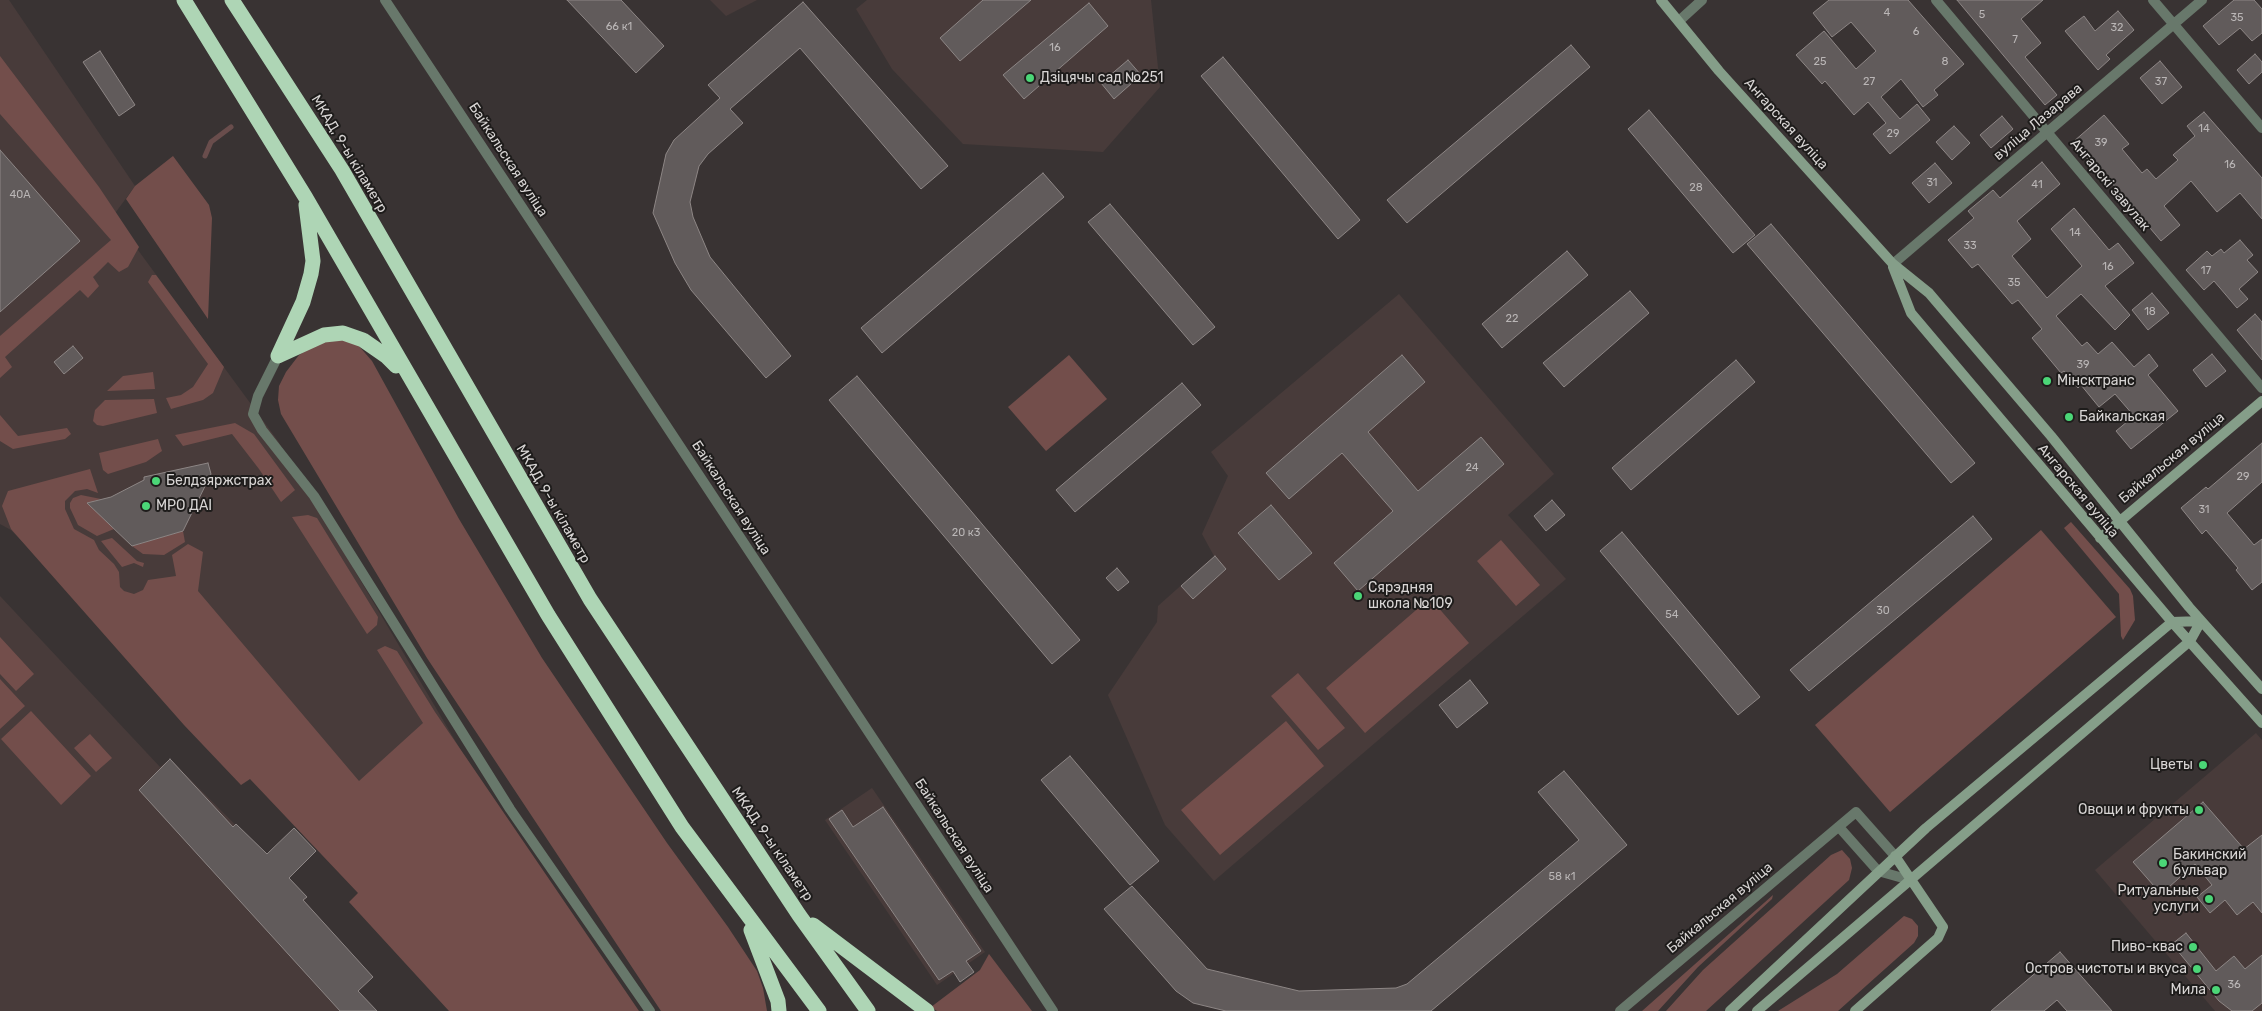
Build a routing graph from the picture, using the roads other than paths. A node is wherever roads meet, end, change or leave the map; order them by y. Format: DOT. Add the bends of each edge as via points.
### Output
graph roads {
  1 [pos="184,0"];
  2 [pos="232,0"];
  3 [pos="385,0"];
  4 [pos="1661,0"];
  5 [pos="1702,0"];
  6 [pos="1936,0"];
  7 [pos="2153,0"];
  8 [pos="2202,0"];
  9 [pos="1679,22"];
  10 [pos="2174,24"];
  11 [pos="2262,128"];
  12 [pos="2047,132"];
  13 [pos="306,198"];
  14 [pos="1893,264"];
  15 [pos="278,356"];
  16 [pos="413,385"];
  17 [pos="2262,388"];
  18 [pos="2262,401"];
  19 [pos="2118,521"];
  20 [pos="2100,538"];
  21 [pos="2201,621"];
  22 [pos="2172,622"];
  23 [pos="2190,641"];
  24 [pos="2262,689"];
  25 [pos="2262,723"];
  26 [pos="1839,827"];
  27 [pos="1895,856"];
  28 [pos="1878,871"];
  29 [pos="1910,880"];
  30 [pos="745,914"];
  31 [pos="799,915"];
  32 [pos="650,1011"];
  33 [pos="779,1011"];
  34 [pos="819,1011"];
  35 [pos="868,1011"];
  36 [pos="927,1011"];
  37 [pos="1053,1011"];
  38 [pos="1620,1011"];
  39 [pos="1730,1011"];
  40 [pos="1757,1011"];
  41 [pos="1855,1011"];
  1 -- 13 [label="highway"];
  2 -- 31 [label="highway, МКАД, 9-ы кіламетр" via="342,170 590,599"];
  3 -- 37 [label="street, Байкальская вуліца"];
  4 -- 9 [label="main road, Ангарская вуліца"];
  5 -- 9 [label="street"];
  6 -- 12 [label="street, Ангарскі завулак"];
  7 -- 10 [label="street"];
  8 -- 10 [label="street, вуліца Лазарава"];
  9 -- 14 [label="main road, Ангарская вуліца"];
  10 -- 11 [label="street"];
  10 -- 12 [label="street, вуліца Лазарава"];
  12 -- 14 [label="street, вуліца Лазарава"];
  12 -- 17 [label="street, Ангарскі завулак"];
  13 -- 15 [label="highway" via="312,274"];
  13 -- 16 [label="highway"];
  14 -- 19 [label="main road, Ангарская вуліца" via="1929,293 2051,436"];
  14 -- 20 [label="main road, Ангарская вуліца" via="1912,313"];
  15 -- 16 [label="highway" via="324,335 353,335 386,356"];
  15 -- 32 [label="street" via="258,396 253,414 262,430 314,496 510,809"];
  16 -- 30 [label="highway" via="548,615 682,826"];
  18 -- 19 [label="main road, Байкальская вуліца"];
  19 -- 20 [label="main road, Байкальская вуліца"];
  19 -- 21 [label="main road, Ангарская вуліца"];
  20 -- 22 [label="main road, Ангарская вуліца"];
  21 -- 22 [label="main road"];
  21 -- 23 [label="main road"];
  21 -- 24 [label="main road, Ангарская вуліца"];
  22 -- 23 [label="main road, Ангарская вуліца"];
  22 -- 27 [label="main road"];
  23 -- 25 [label="main road, Ангарская вуліца"];
  23 -- 29 [label="main road"];
  26 -- 27 [label="street, Байкальская вуліца" via="1856,812"];
  26 -- 28 [label="street"];
  26 -- 38 [label="street, Байкальская вуліца"];
  27 -- 28 [label="main road"];
  27 -- 29 [label="main road, Байкальская вуліца"];
  28 -- 29 [label="street"];
  28 -- 39 [label="main road"];
  29 -- 40 [label="main road"];
  29 -- 41 [label="main road, Байкальская вуліца" via="1943,927 1938,938"];
  30 -- 33 [label="highway"];
  30 -- 34 [label="highway"];
  31 -- 35 [label="highway, МКАД, 9-ы кіламетр"];
  31 -- 36 [label="highway"];
}
